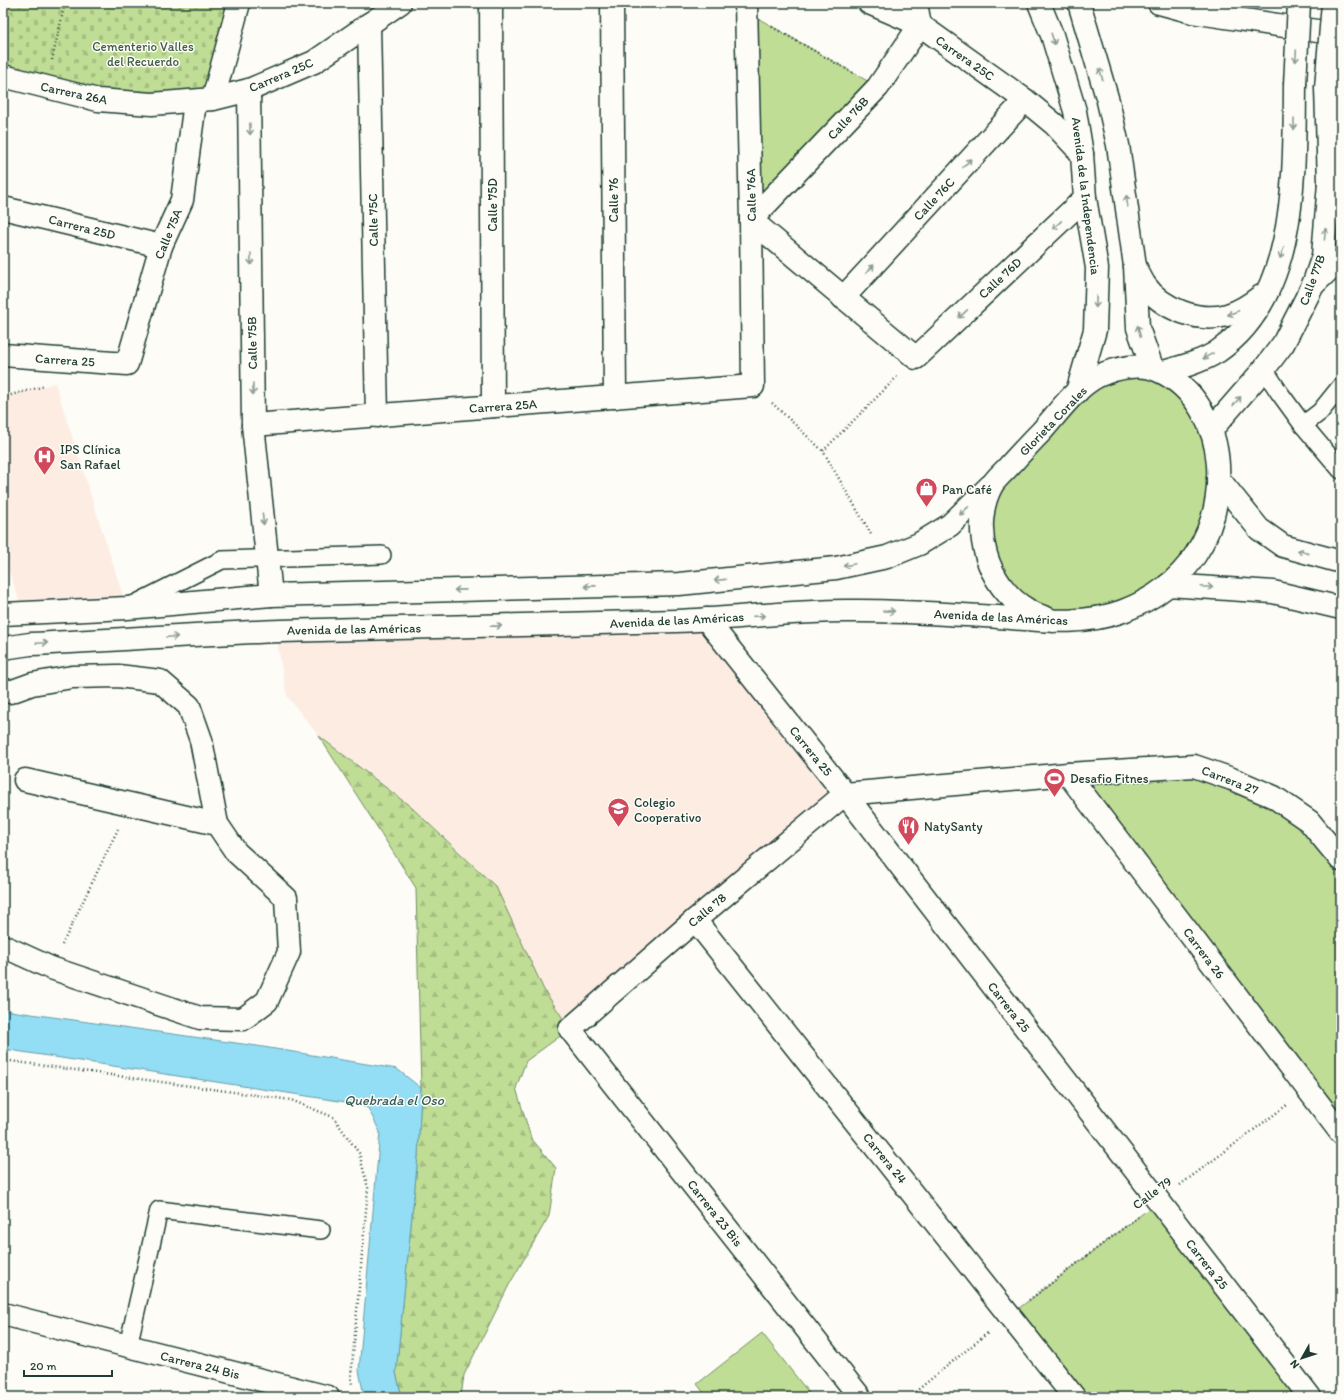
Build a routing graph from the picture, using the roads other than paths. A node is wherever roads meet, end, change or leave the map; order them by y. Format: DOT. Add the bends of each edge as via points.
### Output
graph roads {
  1 [pos="238,3"];
  2 [pos="400,3"];
  3 [pos="491,3"];
  4 [pos="612,3"];
  5 [pos="869,3"];
  6 [pos="916,3"];
  7 [pos="1039,3"];
  8 [pos="1079,3"];
  9 [pos="1159,3"];
  10 [pos="1299,3"];
  11 [pos="1333,3"];
  12 [pos="746,8"];
  13 [pos="369,24"];
  14 [pos="920,25"];
  15 [pos="1341,32"];
  16 [pos="3,76"];
  17 [pos="249,90"];
  18 [pos="204,100"];
  19 [pos="1025,100"];
  20 [pos="1075,111"];
  21 [pos="1054,124"];
  22 [pos="1082,154"];
  23 [pos="1329,183"];
  24 [pos="1085,198"];
  25 [pos="3,208"];
  26 [pos="1341,208"];
  27 [pos="752,220"];
  28 [pos="161,246"];
  29 [pos="1341,262"];
  30 [pos="1135,266"];
  31 [pos="1313,285"];
  32 [pos="1266,293"];
  33 [pos="843,298"];
  34 [pos="3,355"];
  35 [pos="127,364"];
  36 [pos="1264,369"];
  37 [pos="1158,370"];
  38 [pos="753,386"];
  39 [pos="1341,386"];
  40 [pos="1077,392"];
  41 [pos="615,397"];
  42 [pos="493,406"];
  43 [pos="377,416"];
  44 [pos="253,425"];
  45 [pos="1303,425"];
  46 [pos="1211,430"];
  47 [pos="1341,470"];
  48 [pos="1218,478"];
  49 [pos="993,484"];
  50 [pos="382,555"];
  51 [pos="268,558"];
  52 [pos="1341,562"];
  53 [pos="1168,585"];
  54 [pos="271,595"];
  55 [pos="127,608"];
  56 [pos="1341,608"];
  57 [pos="3,614"];
  58 [pos="706,619"];
  59 [pos="1053,621"];
  60 [pos="3,648"];
  61 [pos="3,689"];
  62 [pos="1068,774"];
  63 [pos="25,780"];
  64 [pos="845,794"];
  65 [pos="217,824"];
  66 [pos="1341,860"];
  67 [pos="695,920"];
  68 [pos="3,946"];
  69 [pos="570,1029"];
  70 [pos="1341,1133"];
  71 [pos="321,1230"];
  72 [pos="3,1314"];
  73 [pos="128,1346"];
  74 [pos="328,1397"];
  75 [pos="860,1397"];
  76 [pos="1074,1397"];
  77 [pos="1310,1397"];
  1 -- 18 [label="street, Calle 75A"];
  2 -- 13 [label="street, Carrera 25C"];
  3 -- 42 [label="street, Calle 75D"];
  4 -- 41 [label="street, Calle 76"];
  5 -- 14 [label="street, Carrera 25C"];
  6 -- 14 [label="street"];
  7 -- 20 [label="street, Avenida de la Independencia, one-way" via="1052,35"];
  30 -- 8 [label="street, one-way" via="1118,145 1108,101"];
  9 -- 15 [label="street" via="1192,12 1331,33"];
  10 -- 32 [label="street, one-way, bridge" via="1294,182 1283,250"];
  11 -- 23 [label="street, Calle 77B, bridge" via="1326,88"];
  12 -- 27 [label="street, Calle 76A"];
  13 -- 17 [label="street, Carrera 25C" via="314,62"];
  13 -- 43 [label="street, Calle 75C"];
  14 -- 19 [label="street, Carrera 25C"];
  14 -- 27 [label="street, Calle 76B" via="878,87"];
  16 -- 18 [label="street, Carrera 26A" via="98,100 152,104"];
  17 -- 18 [label="street, Carrera 25C"];
  17 -- 44 [label="street, Calle 75B, one-way"];
  18 -- 28 [label="street, Calle 75A" via="182,200"];
  19 -- 21 [label="street, Carrera 25C"];
  33 -- 19 [label="street, Calle 76C, one-way"];
  20 -- 21 [label="street"];
  20 -- 22 [label="street, Avenida de la Independencia"];
  21 -- 22 [label="street, Carrera 25C"];
  22 -- 24 [label="street, Avenida de la Independencia"];
  23 -- 26 [label="street"];
  31 -- 23 [label="street, Calle 77B, one-way" via="1323,256"];
  24 -- 33 [label="street, Calle 76D, one-way" via="916,358"];
  24 -- 40 [label="street, Avenida de la Independencia, one-way" via="1097,268 1095,330"];
  25 -- 28 [label="street, Carrera 25D"];
  27 -- 33 [label="street"];
  27 -- 38 [label="street, Calle 76A"];
  28 -- 35 [label="street, Calle 75A"];
  29 -- 31 [label="street" via="1336,263"];
  32 -- 30 [label="street, one-way" via="1246,308 1226,316 1203,317 1182,312 1162,301 1146,286"];
  37 -- 30 [label="street, one-way" via="1138,328"];
  31 -- 36 [label="street, Calle 77B" via="1283,344"];
  32 -- 37 [label="street, one-way" via="1241,332 1217,351 1202,360"];
  34 -- 35 [label="street, Carrera 25"];
  36 -- 45 [label="lane"];
  46 -- 36 [label="street, Calle 77B, one-way"];
  37 -- 40 [label="street, Glorieta Corales" via="1135,367 1118,370 1096,377"];
  37 -- 46 [label="street" via="1179,382 1202,411"];
  38 -- 41 [label="street, Carrera 25A"];
  39 -- 45 [label="lane" via="1320,412"];
  40 -- 49 [label="street, Glorieta Corales"];
  41 -- 42 [label="street, Carrera 25A"];
  42 -- 43 [label="street, Carrera 25A"];
  43 -- 44 [label="street, Carrera 25A"];
  44 -- 51 [label="street, Calle 75B, one-way"];
  45 -- 47 [label="lane"];
  46 -- 48 [label="street" via="1218,461"];
  52 -- 48 [label="street, one-way" via="1283,546 1260,529"];
  48 -- 53 [label="street" via="1217,504 1211,527 1186,568"];
  49 -- 54 [label="street, one-way" via="950,525 918,544 887,558 836,568 679,584"];
  49 -- 59 [label="street, Glorieta Corales" via="983,511 982,540 989,567 1005,592 1027,610"];
  50 -- 51 [label="lane"];
  51 -- 54 [label="street, Calle 75B"];
  51 -- 55 [label="lane" via="222,560"];
  53 -- 56 [label="street, one-way" via="1274,592"];
  53 -- 59 [label="street, Avenida de las Américas" via="1146,601 1120,612 1093,619"];
  54 -- 55 [label="street"];
  55 -- 57 [label="street"];
  58 -- 59 [label="street, Avenida de las Américas, one-way" via="849,611 900,611"];
  60 -- 58 [label="street, Avenida de las Américas, one-way" via="30,644 276,631"];
  58 -- 64 [label="street, Carrera 25"];
  61 -- 65 [label="street" via="10,692 32,684 72,677 118,676 160,681 189,706 201,740"];
  62 -- 64 [label="street, Carrera 27"];
  62 -- 66 [label="street, Carrera 27" via="1194,766 1274,797 1309,821"];
  62 -- 70 [label="street, Carrera 26"];
  63 -- 65 [label="street"];
  64 -- 67 [label="street, Calle 78"];
  64 -- 77 [label="street, Carrera 25"];
  65 -- 68 [label="street" via="236,852 286,898 289,952 267,1001 243,1018 200,1018 51,968"];
  67 -- 69 [label="street, Calle 78"];
  67 -- 76 [label="street, Carrera 24"];
  69 -- 75 [label="street, Carrera 23 Bis"];
  71 -- 73 [label="lane" via="159,1210"];
  72 -- 73 [label="street, Carrera 24 Bis"];
  73 -- 74 [label="street, Carrera 24 Bis"];
}
